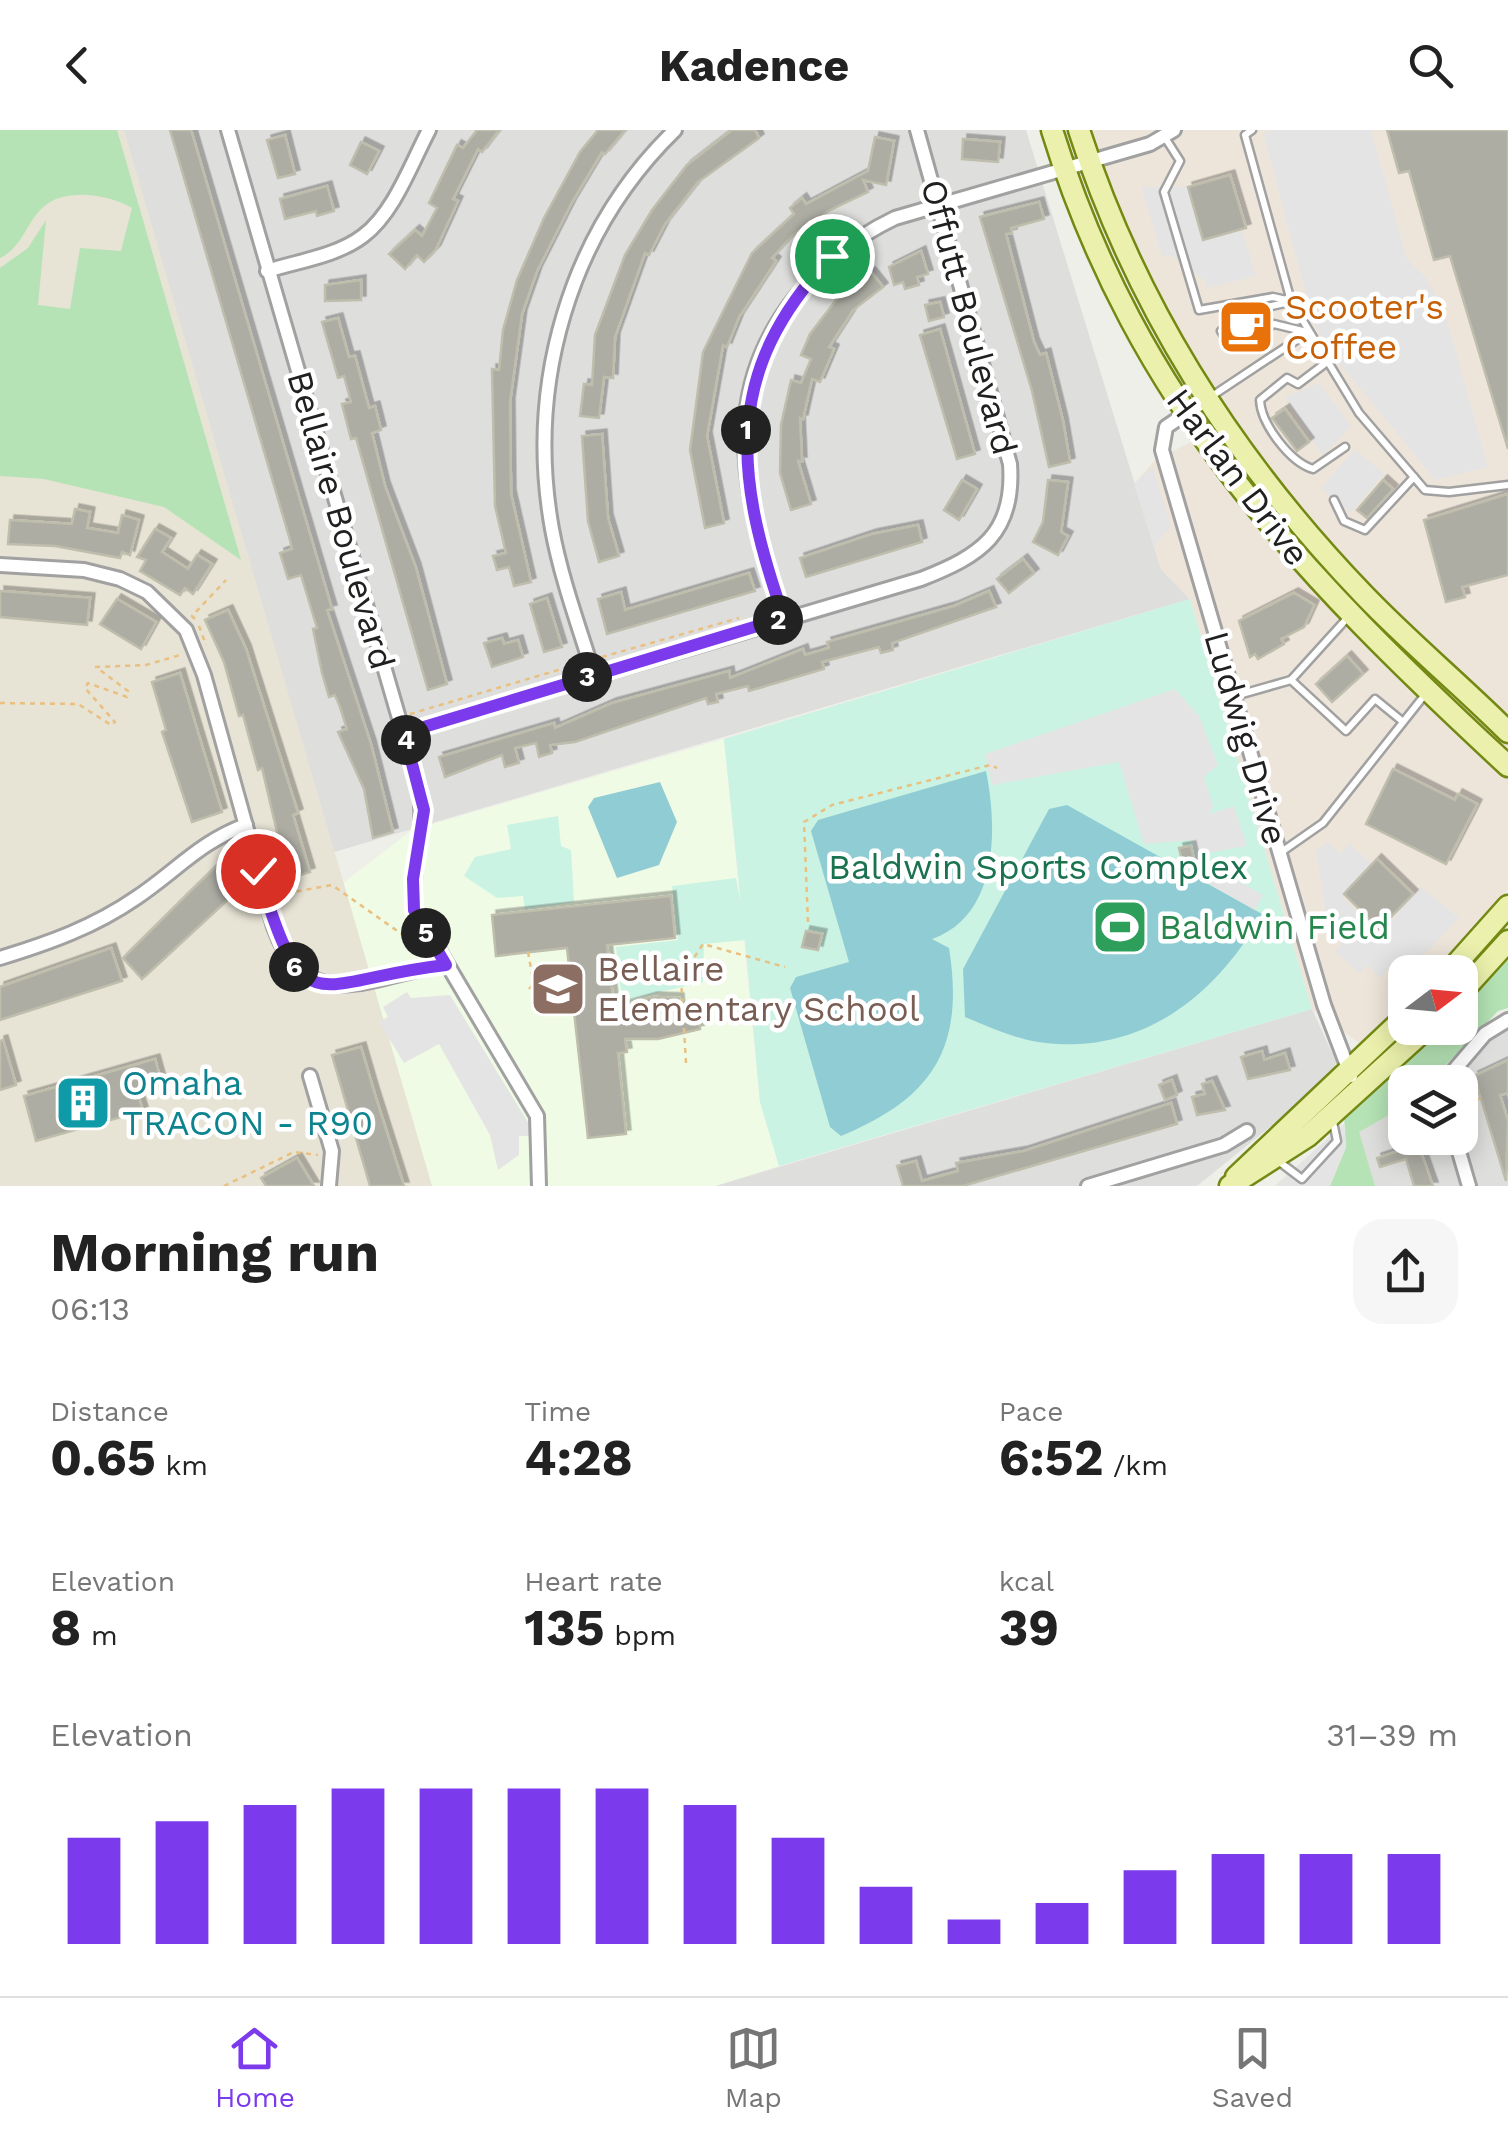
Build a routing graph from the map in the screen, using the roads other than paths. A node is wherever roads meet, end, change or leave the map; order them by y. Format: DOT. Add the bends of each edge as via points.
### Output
graph roads {
  1 [pos="228,130"];
  2 [pos="429,130"];
  3 [pos="674,130"];
  4 [pos="917,130"];
  5 [pos="1052,130"];
  6 [pos="1079,130"];
  7 [pos="1252,130"];
  8 [pos="1167,132"];
  9 [pos="1089,161"];
  10 [pos="1064,168"];
  11 [pos="938,204"];
  12 [pos="267,271"];
  13 [pos="1291,301"];
  14 [pos="1308,333"];
  15 [pos="1327,362"];
  16 [pos="1206,400"];
  17 [pos="1184,414"];
  18 [pos="1345,447"];
  19 [pos="1414,477"];
  20 [pos="1508,485"];
  21 [pos="1334,500"];
  22 [pos="0,565"];
  23 [pos="1350,614"];
  24 [pos="784,618"];
  25 [pos="594,675"];
  26 [pos="1292,680"];
  27 [pos="1428,691"];
  28 [pos="1235,696"];
  29 [pos="1403,722"];
  30 [pos="1506,724"];
  31 [pos="404,733"];
  32 [pos="1508,766"];
  33 [pos="246,825"];
  34 [pos="1280,854"];
  35 [pos="1508,906"];
  36 [pos="1508,941"];
  37 [pos="1464,955"];
  38 [pos="0,958"];
  39 [pos="446,965"];
  40 [pos="1478,974"];
  41 [pos="1508,1020"];
  42 [pos="1388,1034"];
  43 [pos="1409,1045"];
  44 [pos="1458,1065"];
  45 [pos="1348,1073"];
  46 [pos="310,1076"];
  47 [pos="1362,1090"];
  48 [pos="1332,1116"];
  49 [pos="1247,1131"];
  50 [pos="1460,1155"];
  51 [pos="1276,1160"];
  52 [pos="329,1186"];
  53 [pos="539,1186"];
  54 [pos="1088,1186"];
  55 [pos="1228,1186"];
  56 [pos="1469,1186"];
  1 -- 12 [label="street, Bellaire Boulevard"];
  2 -- 12 [label="street" via="388,208 364,236"];
  3 -- 25 [label="street" via="604,220 562,316 550,369 547,495"];
  4 -- 11 [label="street, Offutt Boulevard"];
  5 -- 10 [label="main road, Harlan Drive"];
  6 -- 9 [label="main road, Harlan Drive"];
  7 -- 13 [label="lane" via="1245,135"];
  8 -- 9 [label="street"];
  8 -- 13 [label="lane" via="1180,162 1164,192 1199,310 1273,297"];
  9 -- 10 [label="street"];
  9 -- 16 [label="main road, Harlan Drive" via="1142,288"];
  10 -- 11 [label="street"];
  10 -- 17 [label="main road, Harlan Drive" via="1116,291"];
  11 -- 24 [label="street" via="863,233 832,256 772,332 746,416 748,465"];
  11 -- 24 [label="street, Offutt Boulevard" via="1004,436 1012,493 989,542 967,561"];
  12 -- 31 [label="street, Bellaire Boulevard"];
  13 -- 14 [label="lane"];
  13 -- 14 [label="lane" via="1231,320 1221,331 1230,346 1274,324"];
  14 -- 15 [label="lane"];
  14 -- 16 [label="lane"];
  15 -- 18 [label="lane" via="1298,384 1287,378 1260,400 1260,413 1298,465 1313,469"];
  15 -- 19 [label="lane" via="1359,413"];
  16 -- 17 [label="street"];
  16 -- 30 [label="main road, Harlan Drive" via="1330,560"];
  17 -- 23 [label="main road, Harlan Drive" via="1268,526"];
  17 -- 28 [label="street, Ludwig Drive" via="1166,427 1162,450"];
  19 -- 20 [label="lane" via="1425,490"];
  19 -- 21 [label="lane" via="1365,530 1344,521"];
  22 -- 33 [label="street" via="120,579 166,607 196,649"];
  23 -- 26 [label="lane"];
  23 -- 27 [label="main road, Harlan Drive"];
  24 -- 25 [label="street, Offutt Boulevard"];
  25 -- 31 [label="street, Offutt Boulevard"];
  26 -- 28 [label="lane"];
  26 -- 29 [label="lane" via="1346,732 1375,699"];
  27 -- 29 [label="lane"];
  27 -- 32 [label="main road, Harlan Drive"];
  28 -- 34 [label="street, Ludwig Drive"];
  29 -- 34 [label="lane" via="1323,823"];
  31 -- 39 [label="street, Bellaire Boulevard" via="424,810 414,910"];
  33 -- 38 [label="street" via="195,849 97,923"];
  33 -- 39 [label="street" via="274,927 306,978 332,987"];
  34 -- 45 [label="street, Ludwig Drive"];
  35 -- 37 [label="main road"];
  36 -- 40 [label="main road"];
  39 -- 53 [label="street, Bellaire Boulevard" via="538,1116"];
  41 -- 44 [label="street" via="1484,1034"];
  42 -- 45 [label="main road"];
  43 -- 47 [label="main road"];
  45 -- 47 [label="street, Ludwig Drive"];
  45 -- 55 [label="main road"];
  46 -- 52 [label="street" via="332,1150"];
  47 -- 48 [label="main road"];
  48 -- 51 [label="main road"];
  48 -- 51 [label="lane" via="1337,1141 1302,1180"];
  49 -- 54 [label="street" via="1224,1145"];
  50 -- 56 [label="street"];
  51 -- 55 [label="main road"];
}
